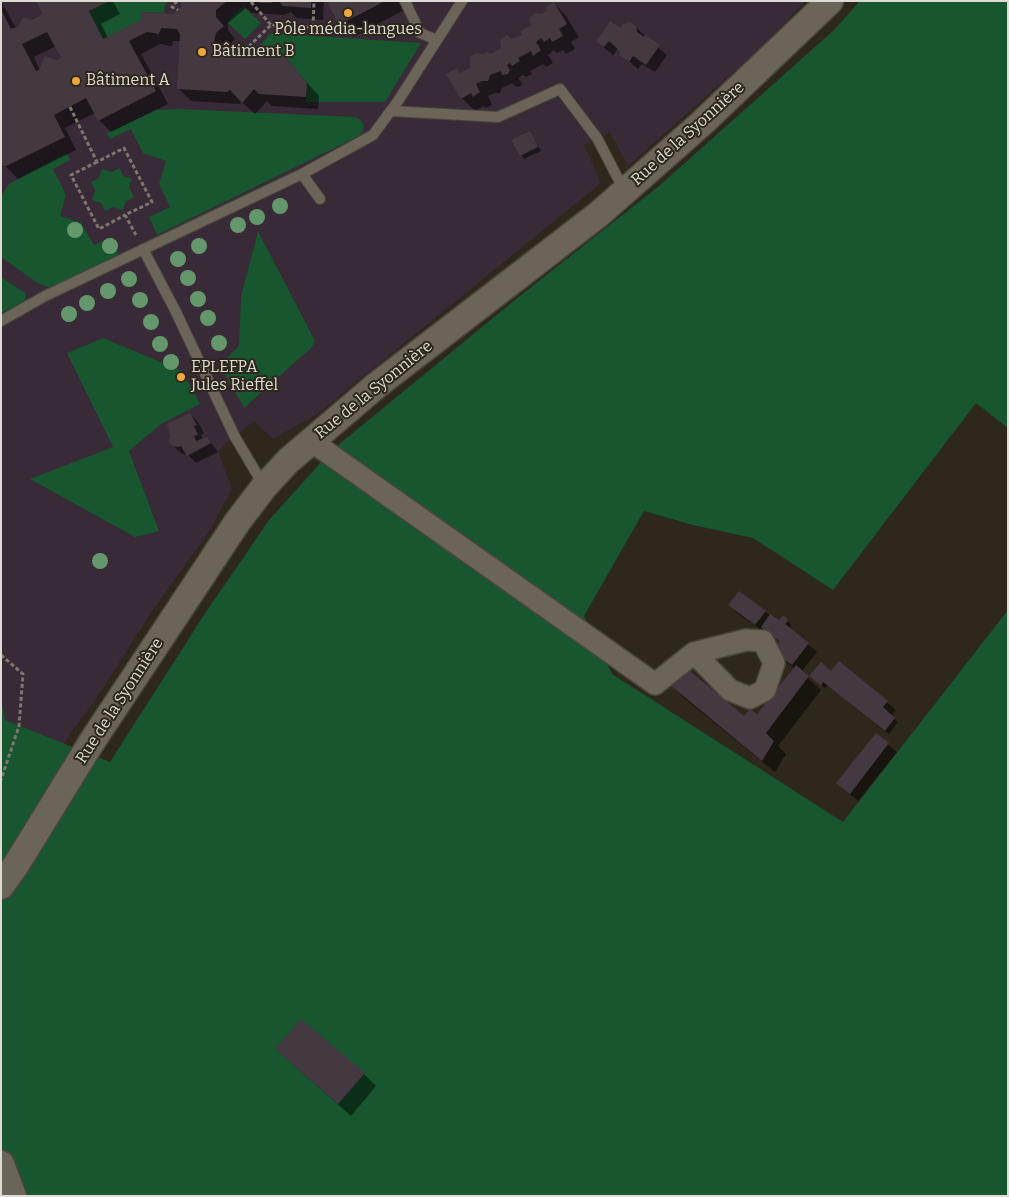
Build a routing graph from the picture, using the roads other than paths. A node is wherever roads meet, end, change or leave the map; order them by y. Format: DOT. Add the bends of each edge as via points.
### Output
graph roads {
  1 [pos="405,1"];
  2 [pos="462,1"];
  3 [pos="830,1"];
  4 [pos="437,40"];
  5 [pos="391,111"];
  6 [pos="302,174"];
  7 [pos="625,191"];
  8 [pos="320,199"];
  9 [pos="143,249"];
  10 [pos="1,321"];
  11 [pos="311,442"];
  12 [pos="264,486"];
  13 [pos="694,654"];
  14 [pos="16,865"];
  15 [pos="1,886"];
  16 [pos="1,905"];
  17 [pos="1,1164"];
  18 [pos="13,1196"];
  1 -- 4 [label="lane" via="420,33"];
  2 -- 4 [label="lane"];
  3 -- 7 [label="street, Rue de la Syonnière"];
  4 -- 5 [label="lane"];
  5 -- 6 [label="lane" via="373,135"];
  5 -- 7 [label="lane" via="498,117 560,89 597,138"];
  6 -- 8 [label="lane"];
  6 -- 9 [label="lane"];
  7 -- 11 [label="street, Rue de la Syonnière" via="377,386"];
  9 -- 10 [label="lane" via="44,296"];
  9 -- 12 [label="lane" via="234,437"];
  11 -- 12 [label="street, Rue de la Syonnière"];
  11 -- 13 [label="street" via="654,684"];
  12 -- 14 [label="street, Rue de la Syonnière" via="94,740"];
  14 -- 15 [label="street, Rue de la Syonnière"];
  14 -- 16 [label="street, Rue de la Syonnière"];
  17 -- 18 [label="street"];
}
